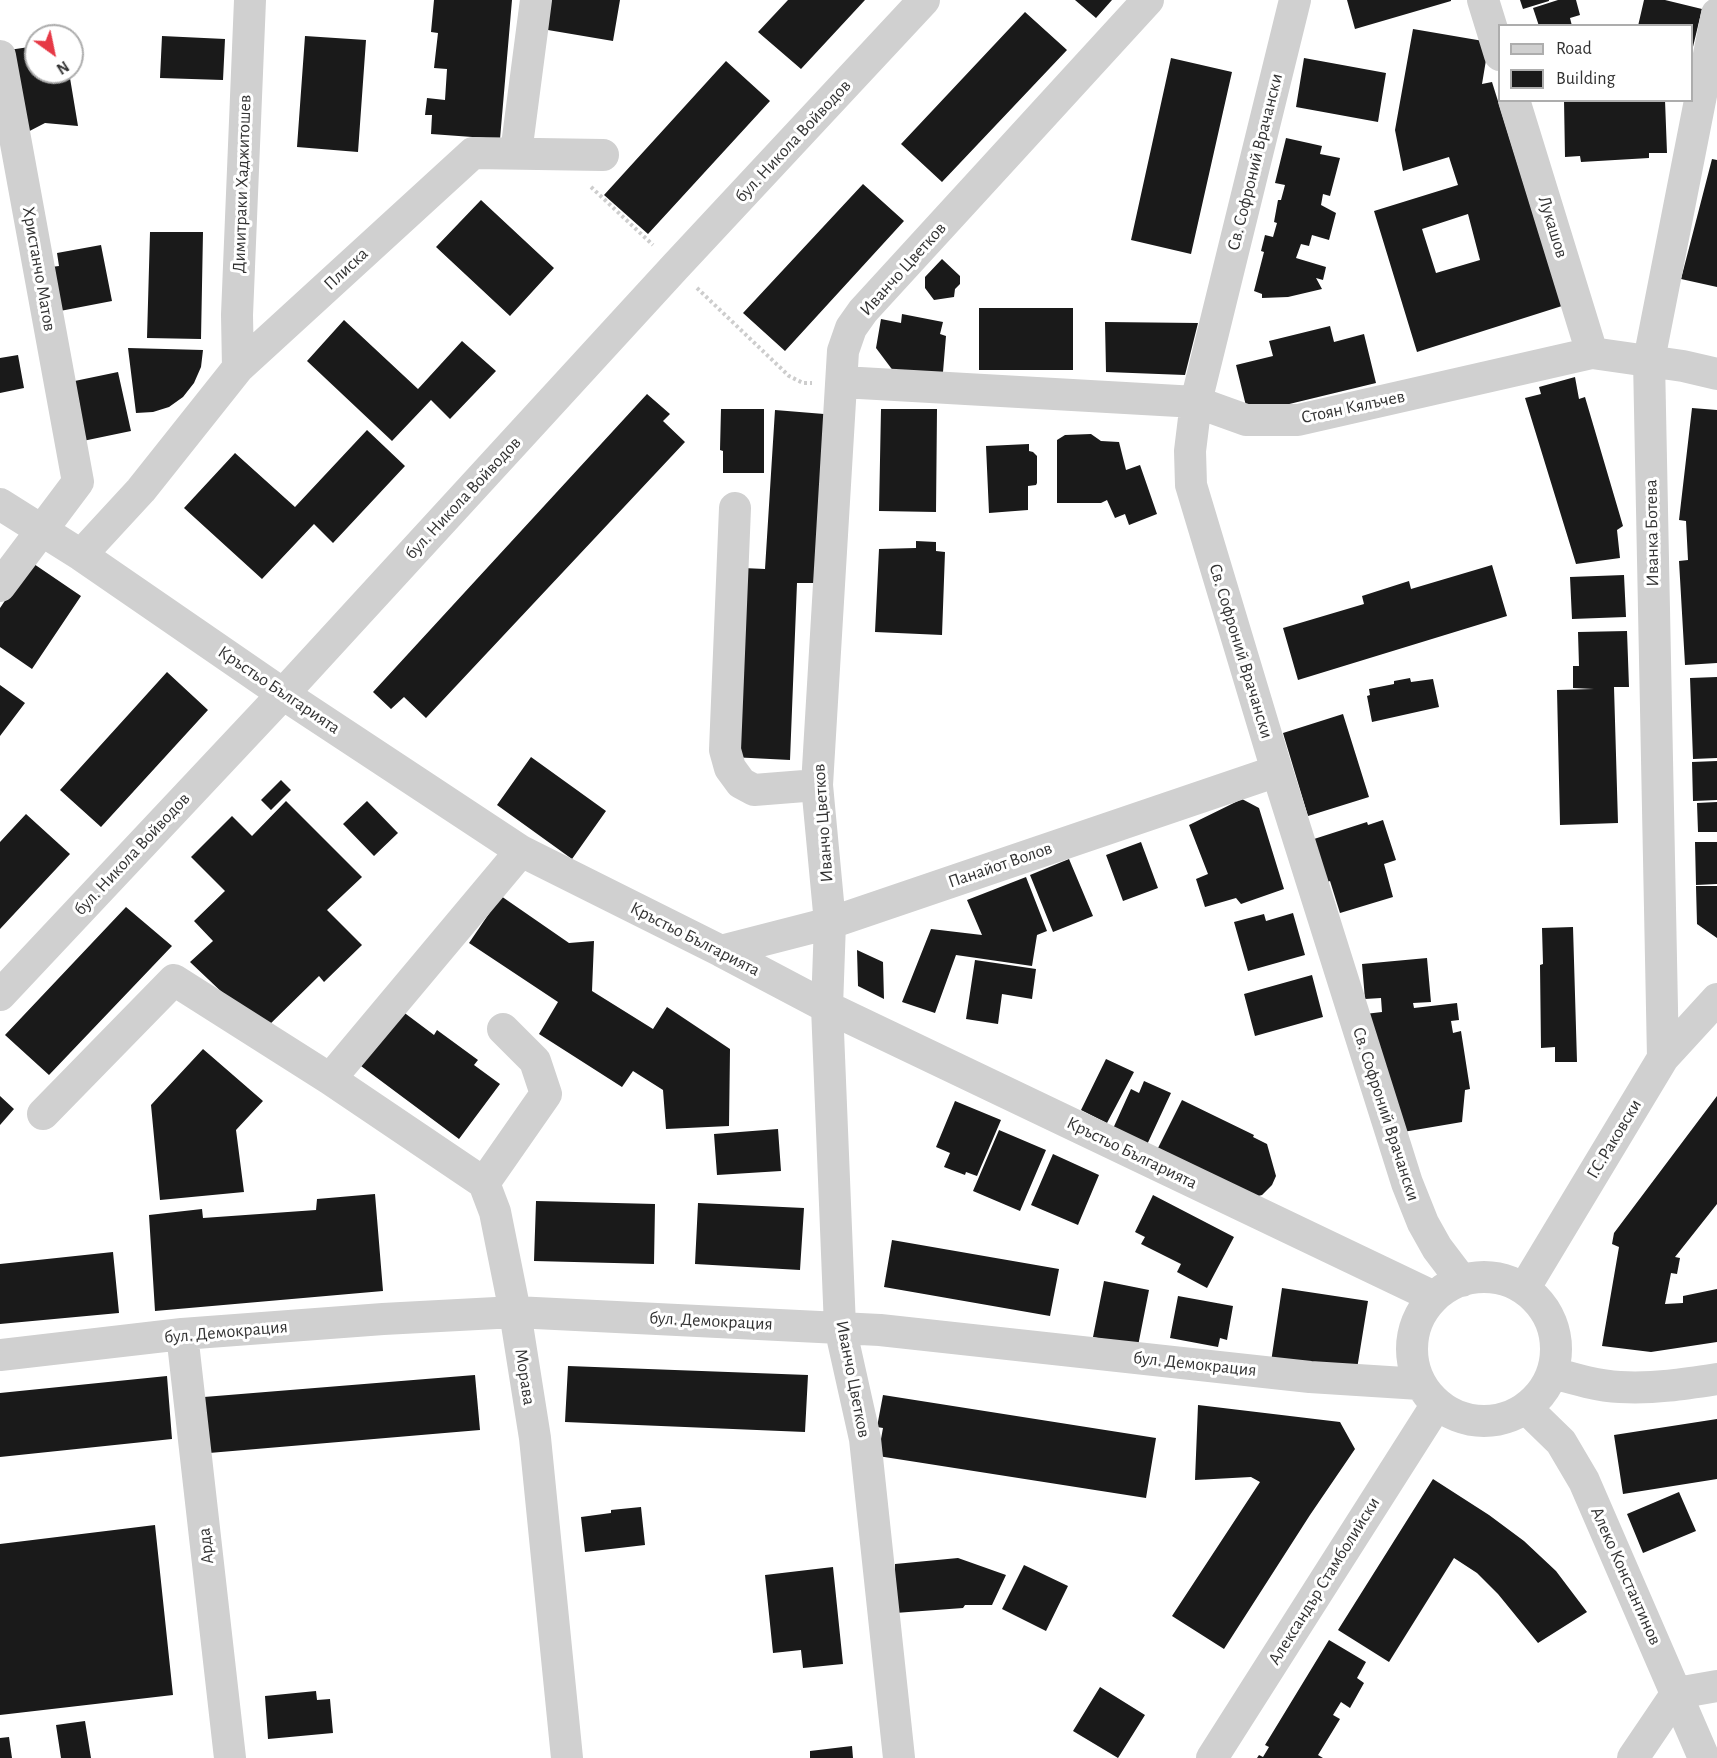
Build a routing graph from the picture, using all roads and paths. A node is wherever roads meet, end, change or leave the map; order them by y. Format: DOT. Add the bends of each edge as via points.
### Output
graph roads {
  1 [pos="250,0"];
  2 [pos="536,0"];
  3 [pos="924,0"];
  4 [pos="1148,0"];
  5 [pos="1295,0"];
  6 [pos="1483,0"];
  7 [pos="1717,14"];
  8 [pos="1498,49"];
  9 [pos="0,56"];
  10 [pos="1515,102"];
  11 [pos="516,153"];
  12 [pos="603,155"];
  13 [pos="1592,352"];
  14 [pos="1649,360"];
  15 [pos="238,368"];
  16 [pos="1717,374"];
  17 [pos="842,382"];
  18 [pos="1196,402"];
  19 [pos="78,482"];
  20 [pos="0,504"];
  21 [pos="735,508"];
  22 [pos="40,530"];
  23 [pos="81,555"];
  24 [pos="0,586"];
  25 [pos="283,694"];
  26 [pos="1277,771"];
  27 [pos="817,785"];
  28 [pos="521,851"];
  29 [pos="830,923"];
  30 [pos="721,951"];
  31 [pos="0,995"];
  32 [pos="1717,999"];
  33 [pos="826,1007"];
  34 [pos="503,1029"];
  35 [pos="1663,1058"];
  36 [pos="330,1079"];
  37 [pos="43,1114"];
  38 [pos="484,1183"];
  39 [pos="1462,1281"];
  40 [pos="1524,1289"];
  41 [pos="1434,1297"];
  42 [pos="515,1312"];
  43 [pos="840,1327"];
  44 [pos="182,1335"];
  45 [pos="0,1355"];
  46 [pos="1552,1373"];
  47 [pos="1717,1379"];
  48 [pos="1429,1394"];
  49 [pos="1526,1408"];
  50 [pos="1717,1686"];
  51 [pos="1677,1693"];
  52 [pos="230,1758"];
  53 [pos="567,1758"];
  54 [pos="899,1758"];
  55 [pos="1212,1758"];
  56 [pos="1633,1758"];
  57 [pos="1704,1758"];
  1 -- 15 [label="street, Димитраки Хаджитошев"];
  2 -- 11 [label="street"];
  3 -- 25 [label="street, бул. Никола Войводов"];
  4 -- 17 [label="street, Иванчо Цветков" via="863,311 851,328 843,351"];
  5 -- 18 [label="street, Св. Софроний Врачански"];
  6 -- 8 [label="street"];
  7 -- 14 [label="street, Иванка Ботева"];
  9 -- 19 [label="street, Христанчо Матов"];
  10 -- 13 [label="street, Лукашов"];
  11 -- 12 [label="street, Плиска"];
  11 -- 15 [label="street, Плиска" via="472,153"];
  13 -- 14 [label="street, Стоян Кялъчев"];
  13 -- 18 [label="street, Стоян Кялъчев" via="1298,420 1246,420"];
  14 -- 16 [label="street, Стоян Кялъчев"];
  14 -- 35 [label="street, Иванка Ботева"];
  15 -- 23 [label="street, Плиска" via="141,490"];
  17 -- 18 [label="street, Стоян Кялъчев"];
  17 -- 27 [label="street, Иванчо Цветков"];
  18 -- 26 [label="street, Св. Софроний Врачански" via="1190,451 1191,485"];
  19 -- 22 [label="street"];
  19 -- 23 [label="street, Христанчо Матов" via="85,522"];
  20 -- 22 [label="street, Кръстьо Българията"];
  21 -- 27 [label="street" via="725,750 730,768 741,783 754,790"];
  22 -- 23 [label="street, Кръстьо Българията"];
  22 -- 24 [label="street"];
  23 -- 25 [label="street, Кръстьо Българията"];
  25 -- 28 [label="street, Кръстьо Българията"];
  25 -- 31 [label="street, бул. Никола Войводов"];
  26 -- 29 [label="street, Панайот Волов"];
  26 -- 39 [label="street, Св. Софроний Врачански" via="1407,1183 1437,1248"];
  27 -- 29 [label="street, Иванчо Цветков"];
  28 -- 30 [label="street, Кръстьо Българията"];
  28 -- 36 [label="street"];
  29 -- 30 [label="street, Панайот Волов"];
  29 -- 33 [label="street, Иванчо Цветков"];
  30 -- 33 [label="street, Кръстьо Българията"];
  32 -- 35 [label="street, Г.С.Раковски"];
  33 -- 41 [label="street, Кръстьо Българията"];
  33 -- 43 [label="street, Иванчо Цветков"];
  34 -- 38 [label="street" via="536,1060 546,1094"];
  35 -- 40 [label="street, Г.С.Раковски"];
  36 -- 37 [label="street" via="174,980"];
  36 -- 38 [label="street"];
  38 -- 42 [label="street, Морава" via="501,1234"];
  39 -- 40 [label="street" via="1484,1277 1505,1280"];
  39 -- 41 [label="street"];
  40 -- 46 [label="street" via="1549,1317 1556,1354"];
  41 -- 48 [label="street" via="1422,1311 1412,1347 1413,1366"];
  42 -- 43 [label="street, бул. Демокрация"];
  42 -- 44 [label="street, бул. Демокрация"];
  42 -- 53 [label="street, Морава" via="535,1438"];
  43 -- 48 [label="street, бул. Демокрация" via="1310,1377"];
  43 -- 54 [label="street, Иванчо Цветков" via="865,1439"];
  44 -- 45 [label="street, бул. Демокрация"];
  44 -- 52 [label="street, Арда"];
  46 -- 47 [label="street" via="1621,1387 1672,1386"];
  46 -- 49 [label="street" via="1537,1399"];
  48 -- 49 [label="street" via="1460,1418 1483,1422 1505,1419"];
  48 -- 55 [label="street, Александър Стамболийски"];
  49 -- 51 [label="street, Алеко Константинов" via="1561,1442 1584,1481"];
  50 -- 51 [label="street"];
  51 -- 56 [label="street"];
  51 -- 57 [label="street, Алеко Константинов"];
}
